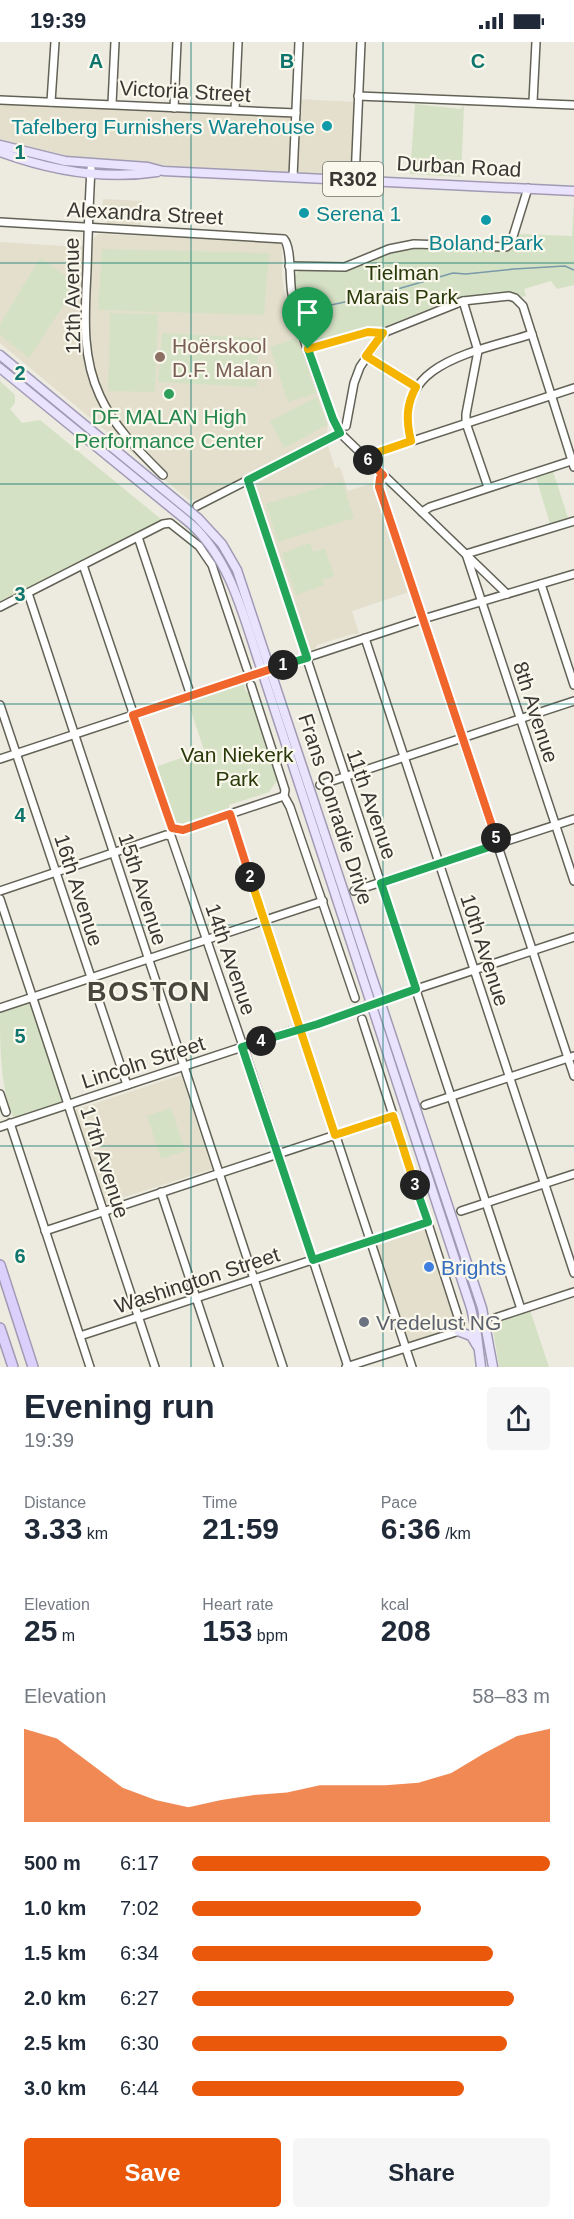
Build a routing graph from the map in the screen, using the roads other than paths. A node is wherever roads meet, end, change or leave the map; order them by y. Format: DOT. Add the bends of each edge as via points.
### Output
graph roads {
  1 [pos="55,42"];
  2 [pos="115,42"];
  3 [pos="177,42"];
  4 [pos="238,42"];
  5 [pos="299,42"];
  6 [pos="361,42"];
  7 [pos="536,42"];
  8 [pos="358,96"];
  9 [pos="0,100"];
  10 [pos="51,102"];
  11 [pos="532,102"];
  12 [pos="112,104"];
  13 [pos="574,105"];
  14 [pos="174,108"];
  15 [pos="235,110"];
  16 [pos="296,113"];
  17 [pos="0,145"];
  18 [pos="0,152"];
  19 [pos="91,169"];
  20 [pos="293,177"];
  21 [pos="355,179"];
  22 [pos="528,188"];
  23 [pos="574,191"];
  24 [pos="0,222"];
  25 [pos="88,227"];
  26 [pos="289,266"];
  27 [pos="463,301"];
  28 [pos="383,333"];
  29 [pos="532,334"];
  30 [pos="308,349"];
  31 [pos="478,351"];
  32 [pos="0,354"];
  33 [pos="366,356"];
  34 [pos="0,368"];
  35 [pos="416,387"];
  36 [pos="574,388"];
  37 [pos="552,395"];
  38 [pos="466,423"];
  39 [pos="346,426"];
  40 [pos="340,433"];
  41 [pos="411,441"];
  42 [pos="367,459"];
  43 [pos="573,462"];
  44 [pos="163,475"];
  45 [pos="383,475"];
  46 [pos="248,480"];
  47 [pos="488,487"];
  48 [pos="197,506"];
  49 [pos="422,512"];
  50 [pos="574,521"];
  51 [pos="138,537"];
  52 [pos="466,554"];
  53 [pos="83,565"];
  54 [pos="574,574"];
  55 [pos="541,584"];
  56 [pos="28,593"];
  57 [pos="507,594"];
  58 [pos="482,602"];
  59 [pos="0,607"];
  60 [pos="423,619"];
  61 [pos="365,639"];
  62 [pos="307,658"];
  63 [pos="247,669"];
  64 [pos="266,671"];
  65 [pos="574,685"];
  66 [pos="252,686"];
  67 [pos="191,696"];
  68 [pos="574,701"];
  69 [pos="0,705"];
  70 [pos="133,715"];
  71 [pos="520,719"];
  72 [pos="75,734"];
  73 [pos="462,738"];
  74 [pos="16,753"];
  75 [pos="404,757"];
  76 [pos="0,759"];
  77 [pos="346,776"];
  78 [pos="320,785"];
  79 [pos="284,796"];
  80 [pos="230,814"];
  81 [pos="574,819"];
  82 [pos="556,825"];
  83 [pos="172,833"];
  84 [pos="498,844"];
  85 [pos="114,853"];
  86 [pos="439,864"];
  87 [pos="56,872"];
  88 [pos="574,881"];
  89 [pos="381,883"];
  90 [pos="0,891"];
  91 [pos="354,891"];
  92 [pos="0,899"];
  93 [pos="322,901"];
  94 [pos="265,921"];
  95 [pos="574,937"];
  96 [pos="207,940"];
  97 [pos="532,951"];
  98 [pos="149,959"];
  99 [pos="474,970"];
  100 [pos="91,979"];
  101 [pos="416,989"];
  102 [pos="33,997"];
  103 [pos="355,998"];
  104 [pos="381,1001"];
  105 [pos="371,1004"];
  106 [pos="0,1008"];
  107 [pos="362,1019"];
  108 [pos="299,1028"];
  109 [pos="242,1047"];
  110 [pos="571,1057"];
  111 [pos="184,1066"];
  112 [pos="574,1076"];
  113 [pos="510,1077"];
  114 [pos="128,1085"];
  115 [pos="0,1094"];
  116 [pos="451,1096"];
  117 [pos="69,1104"];
  118 [pos="425,1105"];
  119 [pos="6,1112"];
  120 [pos="393,1116"];
  121 [pos="9,1124"];
  122 [pos="0,1127"];
  123 [pos="335,1135"];
  124 [pos="278,1154"];
  125 [pos="219,1173"];
  126 [pos="574,1174"];
  127 [pos="545,1183"];
  128 [pos="161,1192"];
  129 [pos="486,1203"];
  130 [pos="103,1211"];
  131 [pos="461,1211"];
  132 [pos="428,1222"];
  133 [pos="45,1230"];
  134 [pos="370,1240"];
  135 [pos="313,1260"];
  136 [pos="0,1265"];
  137 [pos="574,1273"];
  138 [pos="254,1279"];
  139 [pos="574,1292"];
  140 [pos="196,1298"];
  141 [pos="521,1309"];
  142 [pos="139,1317"];
  143 [pos="495,1318"];
  144 [pos="0,1328"];
  145 [pos="458,1331"];
  146 [pos="80,1336"];
  147 [pos="405,1347"];
  148 [pos="479,1352"];
  149 [pos="13,1367"];
  150 [pos="35,1367"];
  151 [pos="90,1367"];
  152 [pos="155,1367"];
  153 [pos="219,1367"];
  154 [pos="283,1367"];
  155 [pos="347,1367"];
  156 [pos="412,1367"];
  157 [pos="481,1367"];
  158 [pos="493,1367"];
  1 -- 10 [label="street"];
  2 -- 12 [label="street"];
  3 -- 14 [label="street"];
  4 -- 15 [label="street"];
  5 -- 16 [label="street"];
  6 -- 8 [label="street"];
  7 -- 11 [label="street"];
  8 -- 11 [label="street"];
  8 -- 21 [label="street"];
  9 -- 10 [label="street, Victoria Street"];
  10 -- 12 [label="street, Victoria Street"];
  11 -- 13 [label="street"];
  12 -- 14 [label="street, Victoria Street"];
  14 -- 15 [label="street, Victoria Street"];
  15 -- 16 [label="street, Victoria Street"];
  16 -- 20 [label="street"];
  17 -- 19 [label="main road, Durban Road / R302"];
  18 -- 19 [label="main road, Durban Road / R302" via="45,165"];
  19 -- 20 [label="main road, Durban Road / R302" via="148,167"];
  19 -- 25 [label="street, 12th Avenue"];
  20 -- 21 [label="main road, Durban Road / R302"];
  21 -- 22 [label="main road, Durban Road / R302"];
  22 -- 23 [label="main road, Durban Road / R302"];
  22 -- 26 [label="street" via="511,243 506,247 414,244 389,249 345,267"];
  24 -- 25 [label="street, Alexandra Street"];
  25 -- 26 [label="street, Alexandra Street" via="277,237 287,241"];
  25 -- 44 [label="street, 12th Avenue" via="85,331 95,383 114,421"];
  26 -- 30 [label="street" via="292,294"];
  27 -- 28 [label="street"];
  27 -- 29 [label="street" via="515,298 523,306"];
  27 -- 31 [label="street"];
  28 -- 30 [label="street" via="368,332"];
  28 -- 33 [label="street"];
  29 -- 31 [label="street"];
  29 -- 37 [label="street"];
  30 -- 40 [label="street"];
  31 -- 35 [label="street" via="440,365"];
  31 -- 38 [label="street"];
  32 -- 64 [label="main road, Frans Conradie Drive" via="215,536 239,576"];
  33 -- 35 [label="street"];
  33 -- 39 [label="street" via="354,383"];
  34 -- 64 [label="main road, Frans Conradie Drive" via="201,534 230,579"];
  35 -- 41 [label="street" via="408,411"];
  36 -- 37 [label="street"];
  37 -- 38 [label="street"];
  37 -- 43 [label="street"];
  38 -- 41 [label="street"];
  38 -- 47 [label="street"];
  40 -- 42 [label="street"];
  40 -- 46 [label="street"];
  41 -- 42 [label="street"];
  42 -- 45 [label="street"];
  43 -- 47 [label="street"];
  45 -- 49 [label="street"];
  45 -- 60 [label="street" via="379,487"];
  46 -- 48 [label="street"];
  46 -- 62 [label="street, 11th Avenue"];
  47 -- 49 [label="street"];
  49 -- 52 [label="street"];
  50 -- 52 [label="street"];
  51 -- 53 [label="street"];
  51 -- 63 [label="street" via="168,523 199,546 218,580"];
  51 -- 67 [label="street"];
  52 -- 57 [label="street"];
  52 -- 58 [label="street, 8th Avenue"];
  53 -- 56 [label="street"];
  53 -- 70 [label="street, 14th Avenue"];
  54 -- 55 [label="street"];
  55 -- 57 [label="street"];
  55 -- 65 [label="street"];
  56 -- 59 [label="street"];
  56 -- 72 [label="street, 15th Avenue"];
  57 -- 58 [label="street"];
  58 -- 60 [label="street"];
  58 -- 71 [label="street, 8th Avenue"];
  60 -- 61 [label="street"];
  60 -- 73 [label="street"];
  61 -- 62 [label="street"];
  61 -- 75 [label="street, 10th Avenue"];
  62 -- 64 [label="street"];
  62 -- 77 [label="street, 11th Avenue"];
  64 -- 67 [label="street"];
  64 -- 104 [label="main road, Frans Conradie Drive"];
  64 -- 105 [label="main road, Frans Conradie Drive"];
  66 -- 79 [label="street" via="285,787"];
  67 -- 70 [label="street"];
  68 -- 71 [label="street"];
  69 -- 74 [label="street, 16th Avenue"];
  70 -- 72 [label="street"];
  70 -- 83 [label="street, 14th Avenue"];
  71 -- 73 [label="street"];
  71 -- 82 [label="street, 8th Avenue"];
  72 -- 74 [label="street"];
  72 -- 85 [label="street, 15th Avenue"];
  73 -- 75 [label="street"];
  73 -- 84 [label="street"];
  74 -- 76 [label="street"];
  74 -- 87 [label="street, 16th Avenue"];
  75 -- 77 [label="street"];
  75 -- 86 [label="street, 10th Avenue"];
  77 -- 78 [label="street"];
  77 -- 89 [label="street, 11th Avenue"];
  79 -- 80 [label="street"];
  79 -- 93 [label="street"];
  80 -- 83 [label="street"];
  80 -- 94 [label="street"];
  81 -- 82 [label="street"];
  82 -- 84 [label="street"];
  82 -- 88 [label="street, 8th Avenue"];
  83 -- 85 [label="street"];
  83 -- 96 [label="street, 14th Avenue"];
  84 -- 86 [label="street"];
  84 -- 97 [label="street"];
  85 -- 87 [label="street"];
  85 -- 98 [label="street, 15th Avenue"];
  86 -- 89 [label="street"];
  86 -- 99 [label="street, 10th Avenue"];
  87 -- 90 [label="street"];
  87 -- 100 [label="street, 16th Avenue"];
  89 -- 91 [label="street"];
  89 -- 101 [label="street, 11th Avenue"];
  92 -- 102 [label="street, 17th Avenue"];
  93 -- 94 [label="street"];
  93 -- 103 [label="street"];
  94 -- 96 [label="street"];
  94 -- 108 [label="street"];
  95 -- 97 [label="street, Lincoln Street"];
  96 -- 98 [label="street"];
  96 -- 109 [label="street, 14th Avenue"];
  97 -- 99 [label="street, Lincoln Street"];
  97 -- 110 [label="street"];
  98 -- 100 [label="street"];
  98 -- 111 [label="street, 15th Avenue"];
  99 -- 101 [label="street, Lincoln Street"];
  99 -- 113 [label="street, 10th Avenue"];
  100 -- 102 [label="street"];
  100 -- 114 [label="street, 16th Avenue"];
  101 -- 104 [label="street, Lincoln Street"];
  101 -- 116 [label="street, 11th Avenue"];
  102 -- 106 [label="street"];
  102 -- 117 [label="street, 17th Avenue"];
  104 -- 105 [label="street, Lincoln Street"];
  104 -- 158 [label="main road, Frans Conradie Drive" via="482,1308"];
  105 -- 108 [label="street, Lincoln Street"];
  105 -- 148 [label="main road, Frans Conradie Drive" via="471,1308"];
  107 -- 120 [label="street"];
  108 -- 109 [label="street, Lincoln Street"];
  108 -- 123 [label="street"];
  109 -- 111 [label="street, Lincoln Street"];
  109 -- 124 [label="street, 14th Avenue"];
  110 -- 112 [label="street"];
  110 -- 113 [label="street"];
  111 -- 114 [label="street, Lincoln Street"];
  111 -- 125 [label="street, 15th Avenue"];
  113 -- 116 [label="street"];
  113 -- 127 [label="street, 10th Avenue"];
  114 -- 117 [label="street, Lincoln Street"];
  115 -- 119 [label="street"];
  116 -- 118 [label="street"];
  116 -- 129 [label="street, 11th Avenue"];
  117 -- 121 [label="street, Lincoln Street"];
  117 -- 130 [label="street, 17th Avenue"];
  120 -- 123 [label="street"];
  120 -- 132 [label="street"];
  121 -- 122 [label="street, Lincoln Street"];
  121 -- 133 [label="street"];
  123 -- 124 [label="street"];
  123 -- 134 [label="street"];
  124 -- 125 [label="street"];
  124 -- 135 [label="street, 14th Avenue"];
  125 -- 128 [label="street"];
  125 -- 138 [label="street, 15th Avenue"];
  126 -- 127 [label="street"];
  127 -- 129 [label="street"];
  127 -- 137 [label="street, 10th Avenue"];
  128 -- 130 [label="street"];
  128 -- 140 [label="street"];
  129 -- 131 [label="street"];
  129 -- 141 [label="street, 11th Avenue"];
  130 -- 133 [label="street"];
  130 -- 142 [label="street, 17th Avenue"];
  132 -- 134 [label="street, Washington Street"];
  132 -- 145 [label="street" via="460,1323"];
  133 -- 146 [label="street"];
  134 -- 135 [label="street, Washington Street"];
  134 -- 147 [label="street"];
  135 -- 138 [label="street, Washington Street"];
  135 -- 155 [label="street, 14th Avenue"];
  136 -- 150 [label="highway"];
  138 -- 140 [label="street, Washington Street"];
  138 -- 154 [label="street, 15th Avenue"];
  139 -- 141 [label="street"];
  140 -- 142 [label="street, Washington Street"];
  140 -- 153 [label="street"];
  141 -- 143 [label="street"];
  142 -- 146 [label="street, Washington Street"];
  142 -- 152 [label="street, 17th Avenue"];
  144 -- 149 [label="highway"];
  145 -- 147 [label="street"];
  145 -- 148 [label="main road" via="471,1336"];
  146 -- 151 [label="street"];
  147 -- 155 [label="street"];
  147 -- 156 [label="street"];
  148 -- 157 [label="main road, Frans Conradie Drive"];
}
